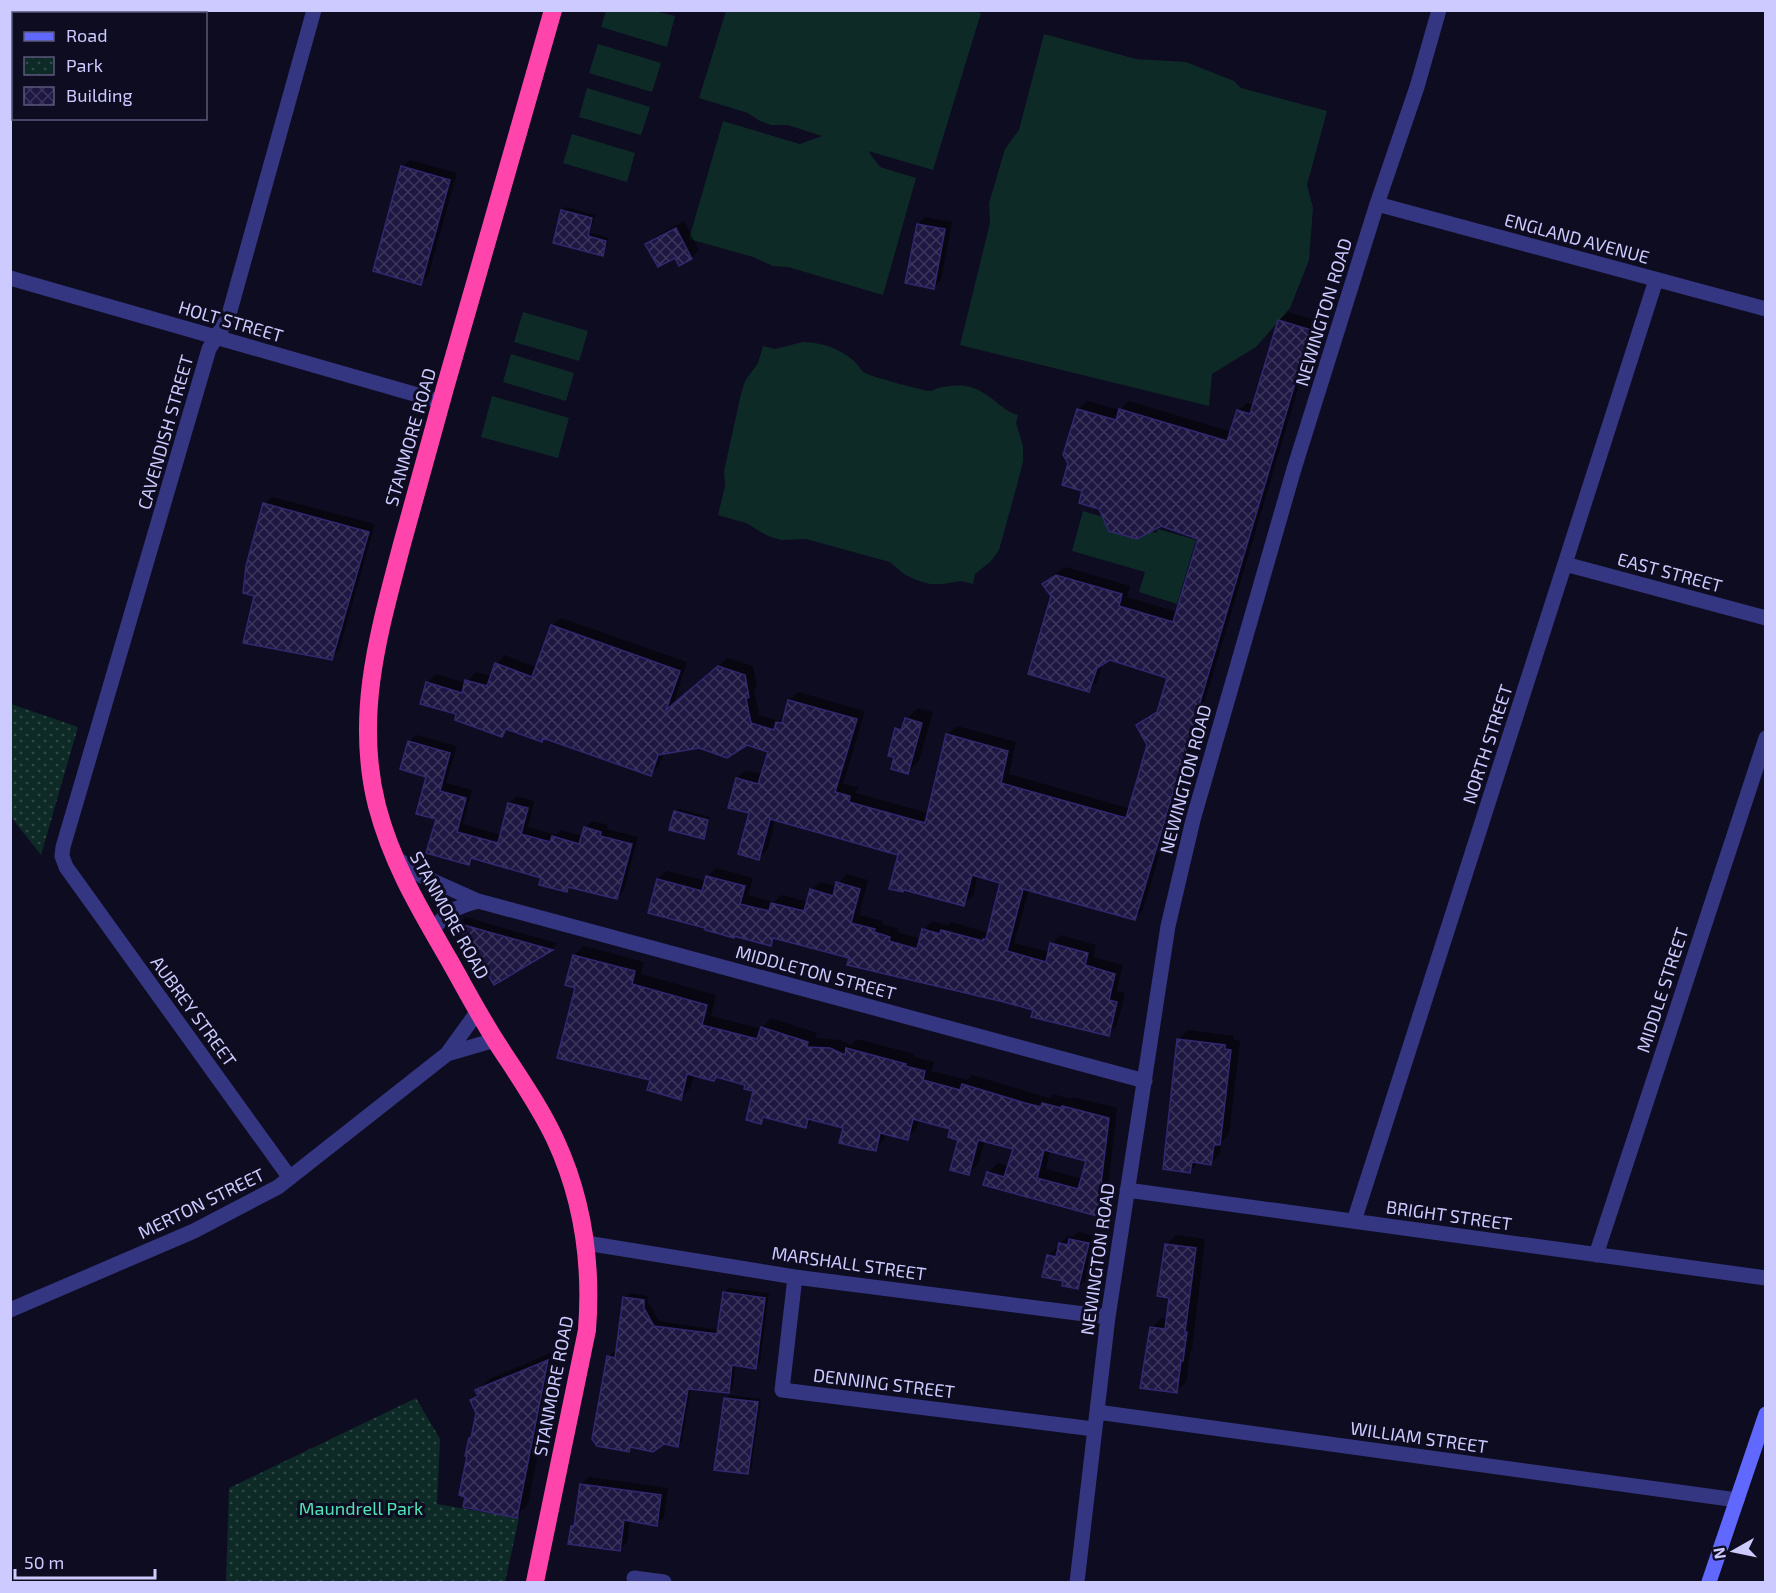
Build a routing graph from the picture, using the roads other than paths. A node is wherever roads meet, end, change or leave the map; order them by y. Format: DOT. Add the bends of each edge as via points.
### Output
graph roads {
  1 [pos="314,10"];
  2 [pos="553,10"];
  3 [pos="1439,10"];
  4 [pos="1377,204"];
  5 [pos="10,278"];
  6 [pos="1656,280"];
  7 [pos="1766,309"];
  8 [pos="217,337"];
  9 [pos="442,402"];
  10 [pos="1565,564"];
  11 [pos="1766,618"];
  12 [pos="1766,738"];
  13 [pos="393,856"];
  14 [pos="66,867"];
  15 [pos="478,901"];
  16 [pos="432,930"];
  17 [pos="478,1011"];
  18 [pos="495,1040"];
  19 [pos="447,1054"];
  20 [pos="1144,1081"];
  21 [pos="290,1178"];
  22 [pos="1127,1190"];
  23 [pos="1354,1221"];
  24 [pos="586,1243"];
  25 [pos="1596,1255"];
  26 [pos="795,1276"];
  27 [pos="1766,1278"];
  28 [pos="10,1310"];
  29 [pos="1108,1317"];
  30 [pos="1097,1412"];
  31 [pos="1766,1414"];
  32 [pos="1094,1429"];
  33 [pos="1737,1500"];
  34 [pos="634,1578"];
  35 [pos="534,1582"];
  36 [pos="664,1582"];
  37 [pos="1077,1582"];
  38 [pos="1709,1582"];
  1 -- 8 [label="street, CAVENDISH STREET" via="228,318"];
  2 -- 9 [label="highway, STANMORE ROAD"];
  3 -- 4 [label="street, NEWINGTON ROAD"];
  4 -- 6 [label="street, ENGLAND AVENUE"];
  4 -- 20 [label="street, NEWINGTON ROAD" via="1294,469 1193,820 1168,926"];
  5 -- 8 [label="street, HOLT STREET"];
  6 -- 7 [label="street, ENGLAND AVENUE"];
  6 -- 10 [label="street, NORTH STREET"];
  8 -- 9 [label="street, HOLT STREET"];
  8 -- 14 [label="street, CAVENDISH STREET" via="209,349 63,847"];
  9 -- 13 [label="highway, STANMORE ROAD" via="378,633 369,693 370,771"];
  10 -- 11 [label="street, EAST STREET"];
  10 -- 23 [label="street, NORTH STREET"];
  12 -- 25 [label="street, MIDDLE STREET"];
  13 -- 15 [label="street, MIDDLETON STREET" via="422,876"];
  13 -- 16 [label="highway, STANMORE ROAD"];
  14 -- 21 [label="street, AUBREY STREET"];
  15 -- 16 [label="street" via="447,913"];
  15 -- 20 [label="street, MIDDLETON STREET"];
  16 -- 17 [label="highway, STANMORE ROAD"];
  17 -- 18 [label="highway, STANMORE ROAD"];
  17 -- 19 [label="street, MERTON STREET"];
  18 -- 19 [label="street, MERTON STREET"];
  18 -- 24 [label="highway, STANMORE ROAD" via="555,1139"];
  19 -- 21 [label="street, MERTON STREET"];
  20 -- 22 [label="street, NEWINGTON ROAD"];
  21 -- 28 [label="street, MERTON STREET" via="263,1197 194,1231"];
  22 -- 23 [label="street, BRIGHT STREET"];
  22 -- 29 [label="street, NEWINGTON ROAD"];
  23 -- 25 [label="street, BRIGHT STREET"];
  24 -- 26 [label="street, MARSHALL STREET"];
  24 -- 35 [label="highway, STANMORE ROAD" via="587,1330"];
  25 -- 27 [label="street, BRIGHT STREET"];
  26 -- 29 [label="street, MARSHALL STREET"];
  26 -- 32 [label="street, DENNING STREET" via="782,1390"];
  29 -- 30 [label="street, NEWINGTON ROAD"];
  30 -- 32 [label="street, NEWINGTON ROAD"];
  30 -- 33 [label="street, WILLIAM STREET"];
  31 -- 33 [label="main road"];
  32 -- 37 [label="street, NEWINGTON ROAD"];
  33 -- 38 [label="main road"];
  34 -- 36 [label="street"];
}
